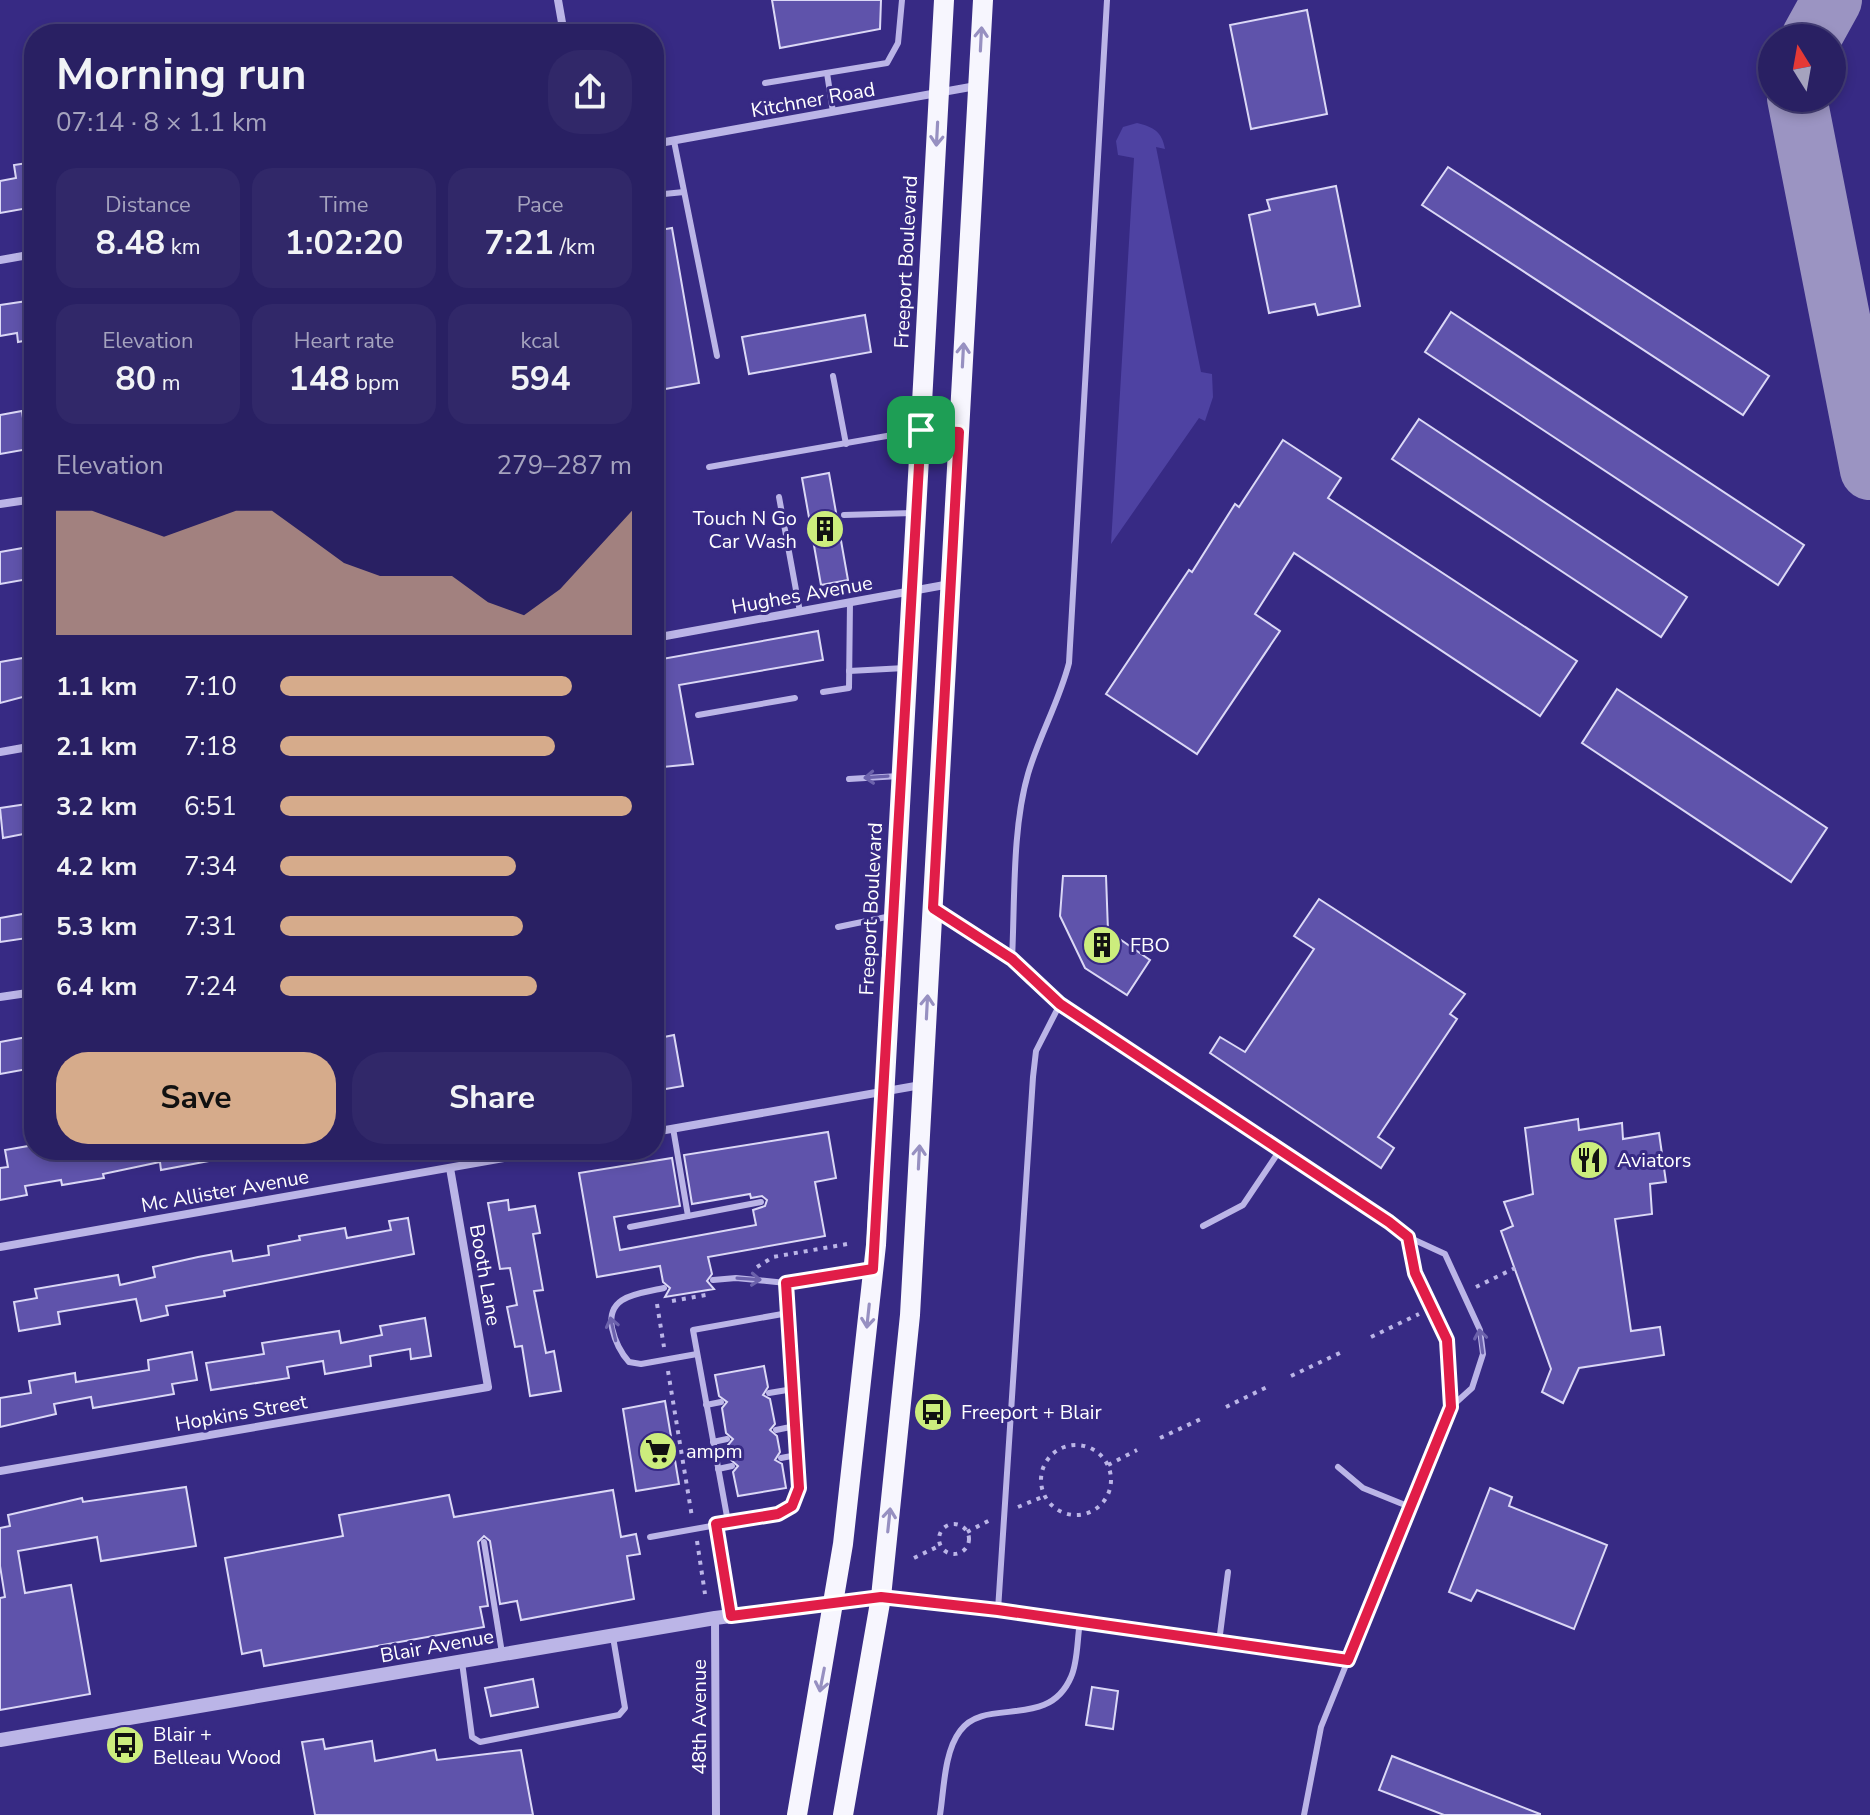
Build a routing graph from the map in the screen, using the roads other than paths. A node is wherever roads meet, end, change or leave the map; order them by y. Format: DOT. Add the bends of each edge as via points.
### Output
graph roads {
  1 [pos="558,0"];
  2 [pos="902,0"];
  3 [pos="944,0"];
  4 [pos="983,0"];
  5 [pos="1107,0"];
  6 [pos="562,24"];
  7 [pos="827,73"];
  8 [pos="765,83"];
  9 [pos="978,86"];
  10 [pos="939,94"];
  11 [pos="833,112"];
  12 [pos="674,141"];
  13 [pos="664,142"];
  14 [pos="684,192"];
  15 [pos="664,194"];
  16 [pos="24,256"];
  17 [pos="0,260"];
  18 [pos="717,356"];
  19 [pos="833,376"];
  20 [pos="921,430"];
  21 [pos="959,432"];
  22 [pos="846,444"];
  23 [pos="709,467"];
  24 [pos="779,497"];
  25 [pos="24,500"];
  26 [pos="0,504"];
  27 [pos="916,513"];
  28 [pos="844,515"];
  29 [pos="951,584"];
  30 [pos="912,591"];
  31 [pos="850,602"];
  32 [pos="800,612"];
  33 [pos="664,636"];
  34 [pos="908,668"];
  35 [pos="849,671"];
  36 [pos="823,692"];
  37 [pos="795,698"];
  38 [pos="698,715"];
  39 [pos="24,748"];
  40 [pos="0,752"];
  41 [pos="902,776"];
  42 [pos="849,779"];
  43 [pos="933,908"];
  44 [pos="895,916"];
  45 [pos="838,927"];
  46 [pos="1012,959"];
  47 [pos="24,993"];
  48 [pos="0,997"];
  49 [pos="1060,1004"];
  50 [pos="923,1085"];
  51 [pos="886,1091"];
  52 [pos="673,1128"];
  53 [pos="664,1130"];
  54 [pos="1280,1150"];
  55 [pos="494,1160"];
  56 [pos="450,1168"];
  57 [pos="761,1202"];
  58 [pos="688,1216"];
  59 [pos="1203,1226"];
  60 [pos="630,1227"];
  61 [pos="1408,1237"];
  62 [pos="0,1247"];
  63 [pos="873,1269"];
  64 [pos="713,1280"];
  65 [pos="786,1283"];
  66 [pos="664,1288"];
  67 [pos="788,1313"];
  68 [pos="697,1354"];
  69 [pos="488,1387"];
  70 [pos="793,1389"];
  71 [pos="769,1393"];
  72 [pos="721,1402"];
  73 [pos="706,1405"];
  74 [pos="1451,1407"];
  75 [pos="795,1426"];
  76 [pos="776,1430"];
  77 [pos="727,1439"];
  78 [pos="713,1442"];
  79 [pos="797,1455"];
  80 [pos="781,1458"];
  81 [pos="732,1466"];
  82 [pos="1338,1467"];
  83 [pos="718,1469"];
  84 [pos="0,1471"];
  85 [pos="1410,1507"];
  86 [pos="728,1522"];
  87 [pos="716,1524"];
  88 [pos="650,1537"];
  89 [pos="484,1542"];
  90 [pos="1228,1572"];
  91 [pos="881,1597"];
  92 [pos="835,1603"];
  93 [pos="998,1610"];
  94 [pos="731,1616"];
  95 [pos="715,1618"];
  96 [pos="1080,1622"];
  97 [pos="612,1636"];
  98 [pos="1219,1642"];
  99 [pos="502,1655"];
  100 [pos="1348,1660"];
  101 [pos="462,1662"];
  102 [pos="0,1740"];
  103 [pos="716,1815"];
  104 [pos="797,1815"];
  105 [pos="843,1815"];
  106 [pos="940,1815"];
  107 [pos="1304,1815"];
  1 -- 6 [label="street"];
  2 -- 7 [label="lane" via="894,56 887,63"];
  3 -- 10 [label="main road, Freeport Boulevard"];
  9 -- 4 [label="main road, one-way"];
  5 -- 46 [label="lane" via="1069,663 1028,774"];
  7 -- 8 [label="lane"];
  7 -- 11 [label="lane"];
  9 -- 10 [label="street, Kitchner Road"];
  21 -- 9 [label="main road, one-way"];
  10 -- 11 [label="street, Kitchner Road"];
  10 -- 20 [label="main road, Freeport Boulevard, one-way"];
  11 -- 12 [label="street, Kitchner Road"];
  12 -- 13 [label="street, Kitchner Road"];
  12 -- 14 [label="lane"];
  14 -- 15 [label="lane"];
  14 -- 18 [label="lane"];
  16 -- 17 [label="street"];
  19 -- 22 [label="lane"];
  20 -- 21 [label="lane"];
  20 -- 22 [label="lane"];
  20 -- 27 [label="main road, Freeport Boulevard"];
  21 -- 29 [label="main road"];
  22 -- 23 [label="lane"];
  24 -- 32 [label="lane"];
  25 -- 26 [label="street"];
  27 -- 28 [label="lane"];
  27 -- 30 [label="main road, Freeport Boulevard"];
  29 -- 30 [label="street, Hughes Avenue"];
  29 -- 43 [label="main road"];
  30 -- 31 [label="street, Hughes Avenue"];
  30 -- 34 [label="main road, Freeport Boulevard"];
  31 -- 32 [label="street, Hughes Avenue"];
  31 -- 35 [label="lane"];
  32 -- 33 [label="street, Hughes Avenue"];
  34 -- 35 [label="lane"];
  34 -- 41 [label="main road, Freeport Boulevard"];
  35 -- 36 [label="lane" via="849,688"];
  37 -- 38 [label="lane"];
  39 -- 40 [label="street"];
  41 -- 42 [label="lane, one-way"];
  41 -- 44 [label="main road, Freeport Boulevard"];
  43 -- 46 [label="lane"];
  50 -- 43 [label="main road, one-way"];
  44 -- 45 [label="lane"];
  44 -- 51 [label="main road, Freeport Boulevard"];
  46 -- 49 [label="lane"];
  47 -- 48 [label="street"];
  49 -- 54 [label="lane"];
  49 -- 93 [label="lane" via="1036,1051 1033,1077"];
  50 -- 51 [label="street"];
  91 -- 50 [label="main road, one-way" via="910,1315"];
  51 -- 52 [label="street"];
  51 -- 63 [label="main road, Freeport Boulevard"];
  52 -- 53 [label="street"];
  52 -- 58 [label="lane"];
  54 -- 59 [label="lane" via="1243,1205"];
  54 -- 61 [label="lane"];
  55 -- 56 [label="street, Mc Allister Avenue"];
  56 -- 62 [label="street, Mc Allister Avenue"];
  56 -- 69 [label="street, Booth Lane"];
  57 -- 58 [label="lane"];
  58 -- 60 [label="lane"];
  61 -- 74 [label="lane" via="1415,1273 1447,1340"];
  74 -- 61 [label="lane, one-way" via="1472,1388 1483,1354 1480,1330 1445,1254"];
  63 -- 65 [label="lane"];
  63 -- 92 [label="main road, Freeport Boulevard, one-way"];
  64 -- 65 [label="lane, one-way"];
  65 -- 67 [label="lane"];
  68 -- 66 [label="lane, one-way" via="641,1364 629,1362 621,1353 610,1316 613,1306 620,1299"];
  67 -- 68 [label="lane" via="693,1330"];
  67 -- 70 [label="lane"];
  68 -- 73 [label="lane"];
  69 -- 84 [label="street, Hopkins Street"];
  70 -- 71 [label="lane"];
  70 -- 75 [label="lane"];
  72 -- 73 [label="lane"];
  73 -- 78 [label="lane"];
  74 -- 85 [label="lane"];
  75 -- 76 [label="lane"];
  75 -- 79 [label="lane"];
  77 -- 78 [label="lane"];
  78 -- 83 [label="lane"];
  79 -- 80 [label="lane"];
  79 -- 86 [label="lane" via="799,1488 792,1506 778,1514"];
  81 -- 83 [label="lane"];
  82 -- 85 [label="lane" via="1363,1488"];
  83 -- 86 [label="lane"];
  85 -- 100 [label="lane"];
  86 -- 87 [label="lane"];
  87 -- 88 [label="lane"];
  87 -- 94 [label="lane"];
  89 -- 99 [label="lane"];
  90 -- 98 [label="lane"];
  91 -- 92 [label="street, Blair Avenue"];
  91 -- 93 [label="lane"];
  91 -- 105 [label="main road"];
  92 -- 94 [label="street, Blair Avenue"];
  92 -- 104 [label="main road, Freeport Boulevard, one-way"];
  93 -- 96 [label="lane"];
  94 -- 95 [label="street, Blair Avenue"];
  95 -- 97 [label="street, Blair Avenue"];
  95 -- 103 [label="street, 48th Avenue"];
  96 -- 98 [label="lane"];
  96 -- 106 [label="lane" via="1072,1676 1049,1704 979,1717 961,1729"];
  97 -- 99 [label="street, Blair Avenue"];
  97 -- 101 [label="lane" via="625,1708 619,1715 480,1742 472,1737"];
  98 -- 100 [label="lane"];
  99 -- 101 [label="street, Blair Avenue"];
  100 -- 107 [label="lane" via="1321,1727"];
  101 -- 102 [label="street, Blair Avenue"];
}
